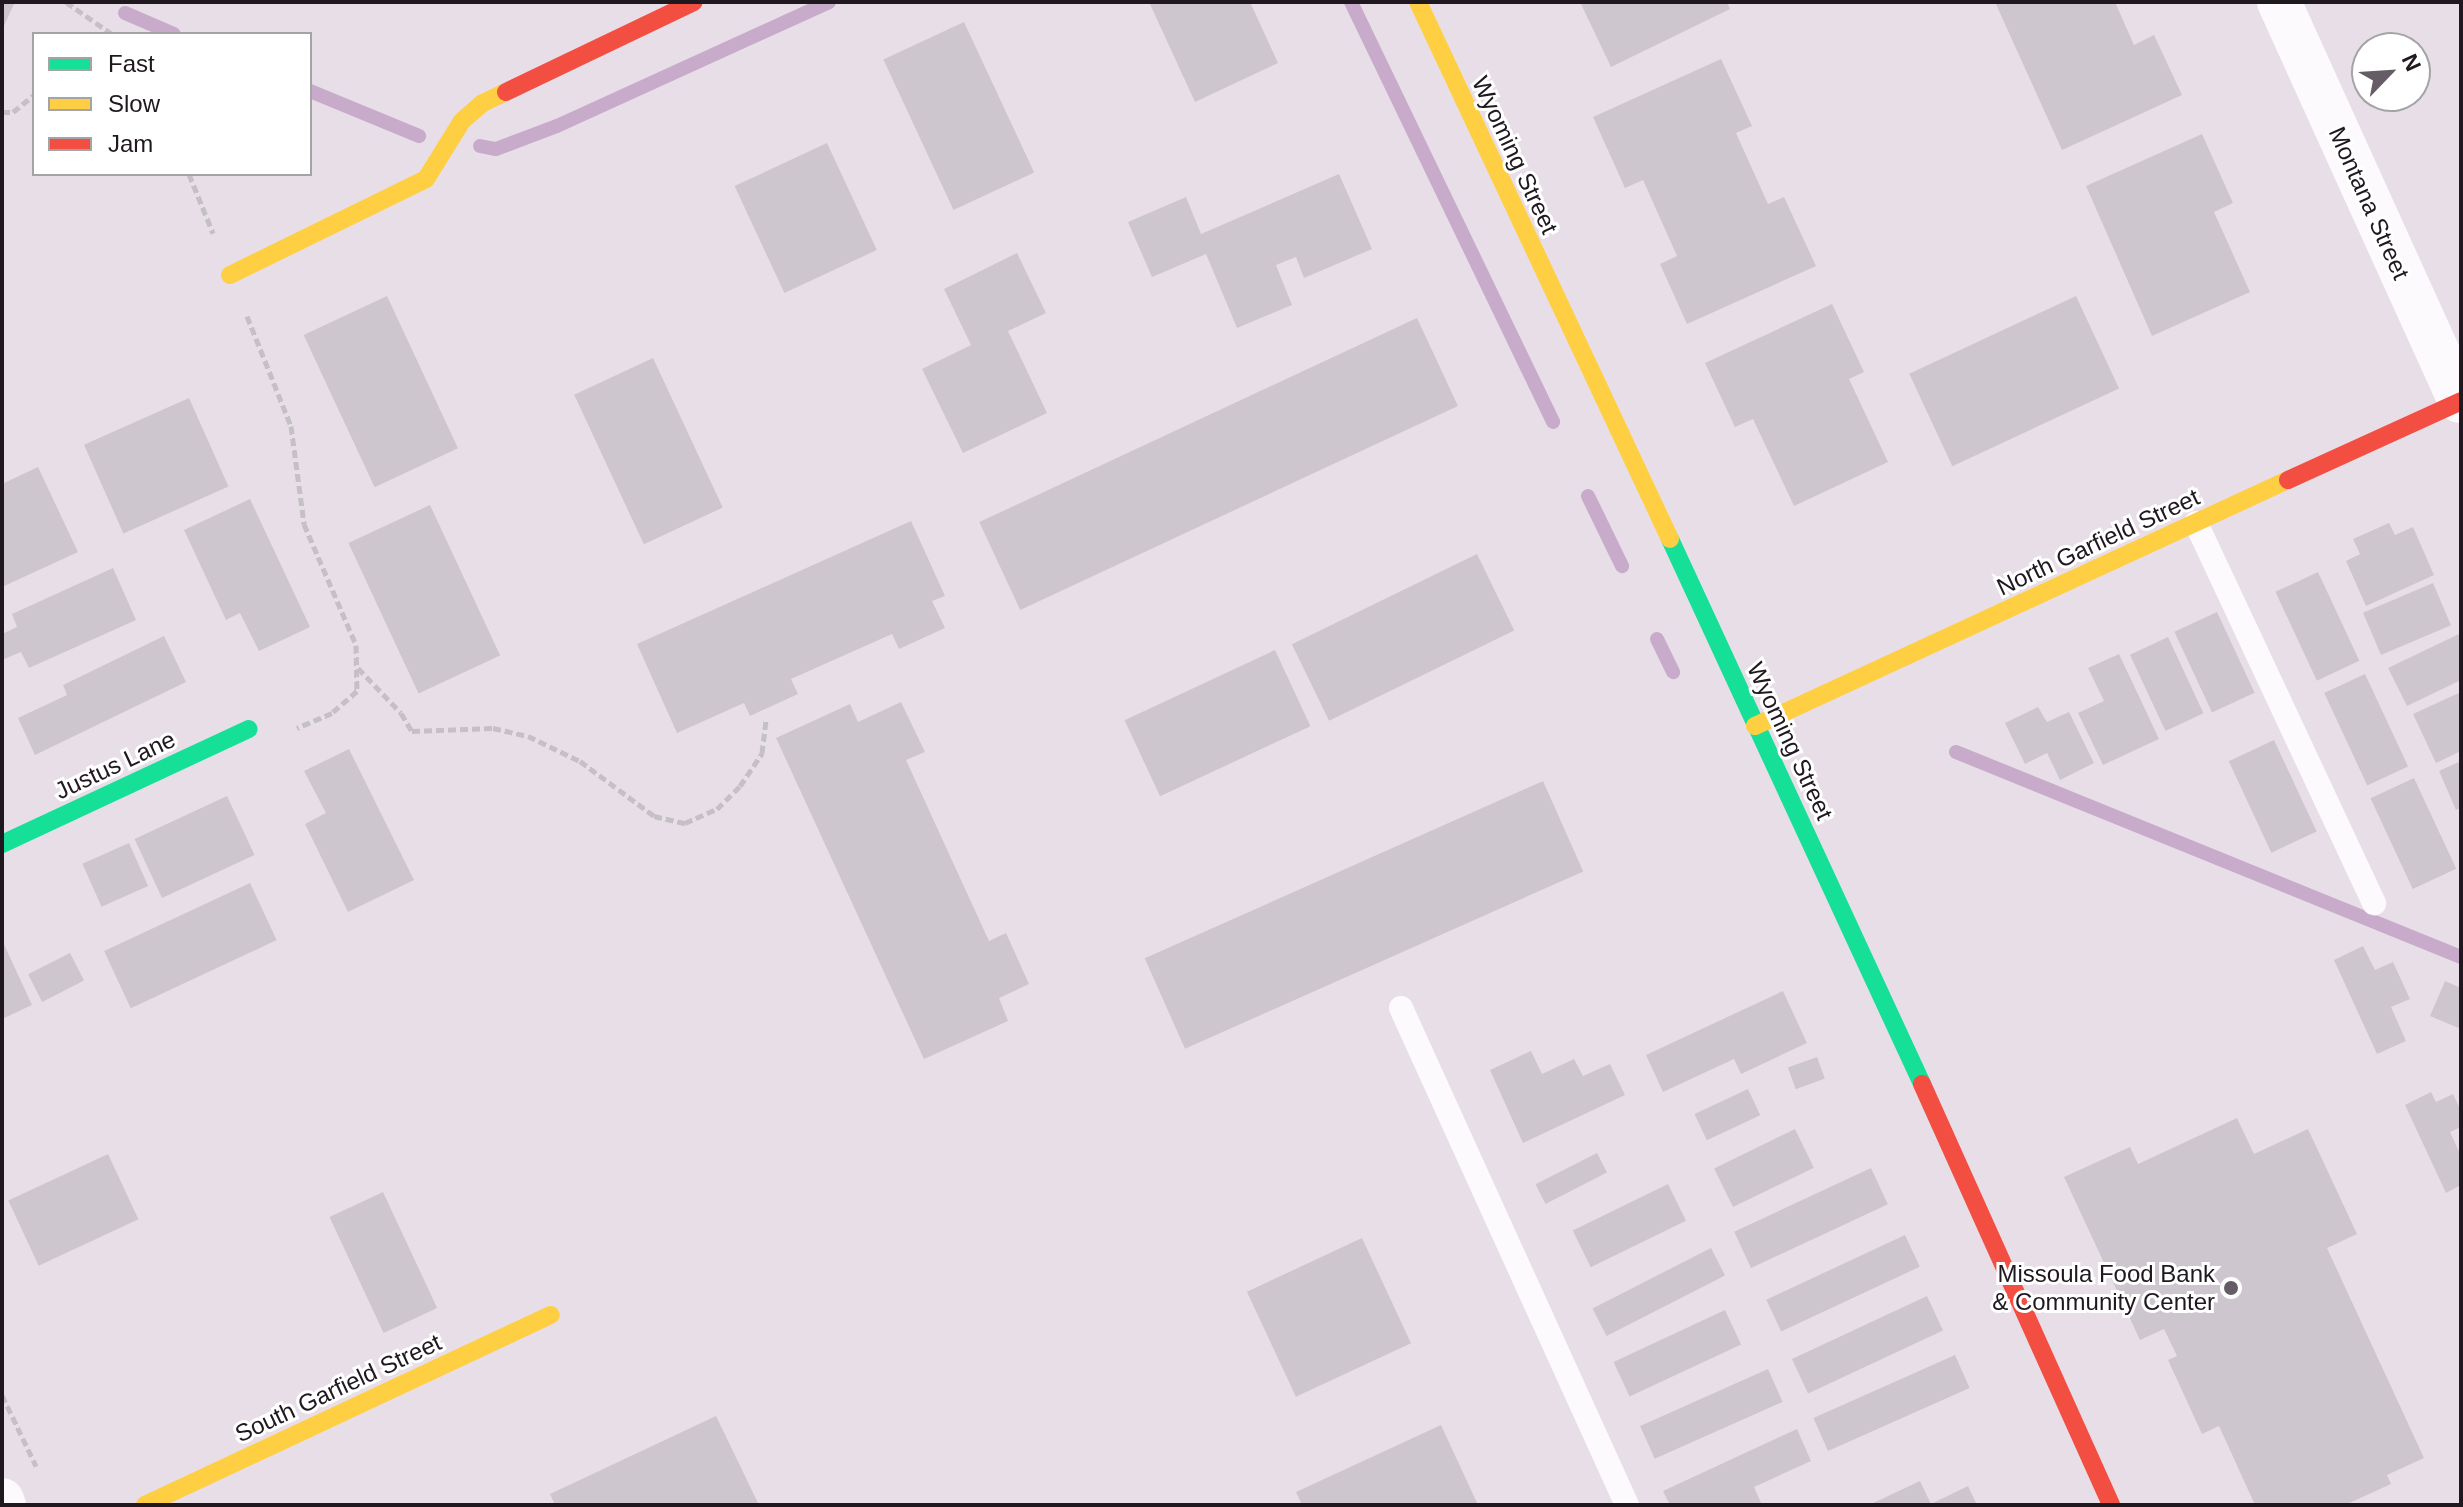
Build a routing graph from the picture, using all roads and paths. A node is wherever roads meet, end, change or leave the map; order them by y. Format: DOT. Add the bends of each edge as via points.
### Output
graph roads {
  1 [pos="66,2"];
  2 [pos="694,2"];
  3 [pos="1418,2"];
  4 [pos="2279,2"];
  5 [pos="109,32"];
  6 [pos="32,97"];
  7 [pos="2,112"];
  8 [pos="190,176"];
  9 [pos="230,275"];
  10 [pos="2461,402"];
  11 [pos="2196,523"];
  12 [pos="358,668"];
  13 [pos="766,718"];
  14 [pos="1755,726"];
  15 [pos="249,729"];
  16 [pos="2,844"];
  17 [pos="2374,903"];
  18 [pos="1401,1008"];
  19 [pos="551,1315"];
  20 [pos="2,1395"];
  21 [pos="41,1477"];
  22 [pos="145,1505"];
  23 [pos="1627,1505"];
  24 [pos="2111,1505"];
  1 -- 5 [label="path"];
  2 -- 9 [label="street" via="483,103 462,121 426,179"];
  3 -- 14 [label="street, Wyoming Street"];
  4 -- 10 [label="street, Montana Street"];
  6 -- 7 [label="path" via="13,112"];
  8 -- 9 [label="path"];
  9 -- 12 [label="path" via="291,426 304,524 356,645"];
  10 -- 11 [label="street, North Garfield Street"];
  11 -- 14 [label="street, North Garfield Street"];
  11 -- 17 [label="lane"];
  12 -- 13 [label="path" via="412,731 493,728 528,736 580,761 654,816 685,823 704,818 740,786 762,753"];
  12 -- 15 [label="path" via="357,691 332,713 288,732"];
  14 -- 24 [label="street, Wyoming Street" via="1841,903"];
  15 -- 16 [label="street, Justus Lane"];
  18 -- 23 [label="lane"];
  19 -- 22 [label="street, South Garfield Street"];
  20 -- 21 [label="path"];
}
